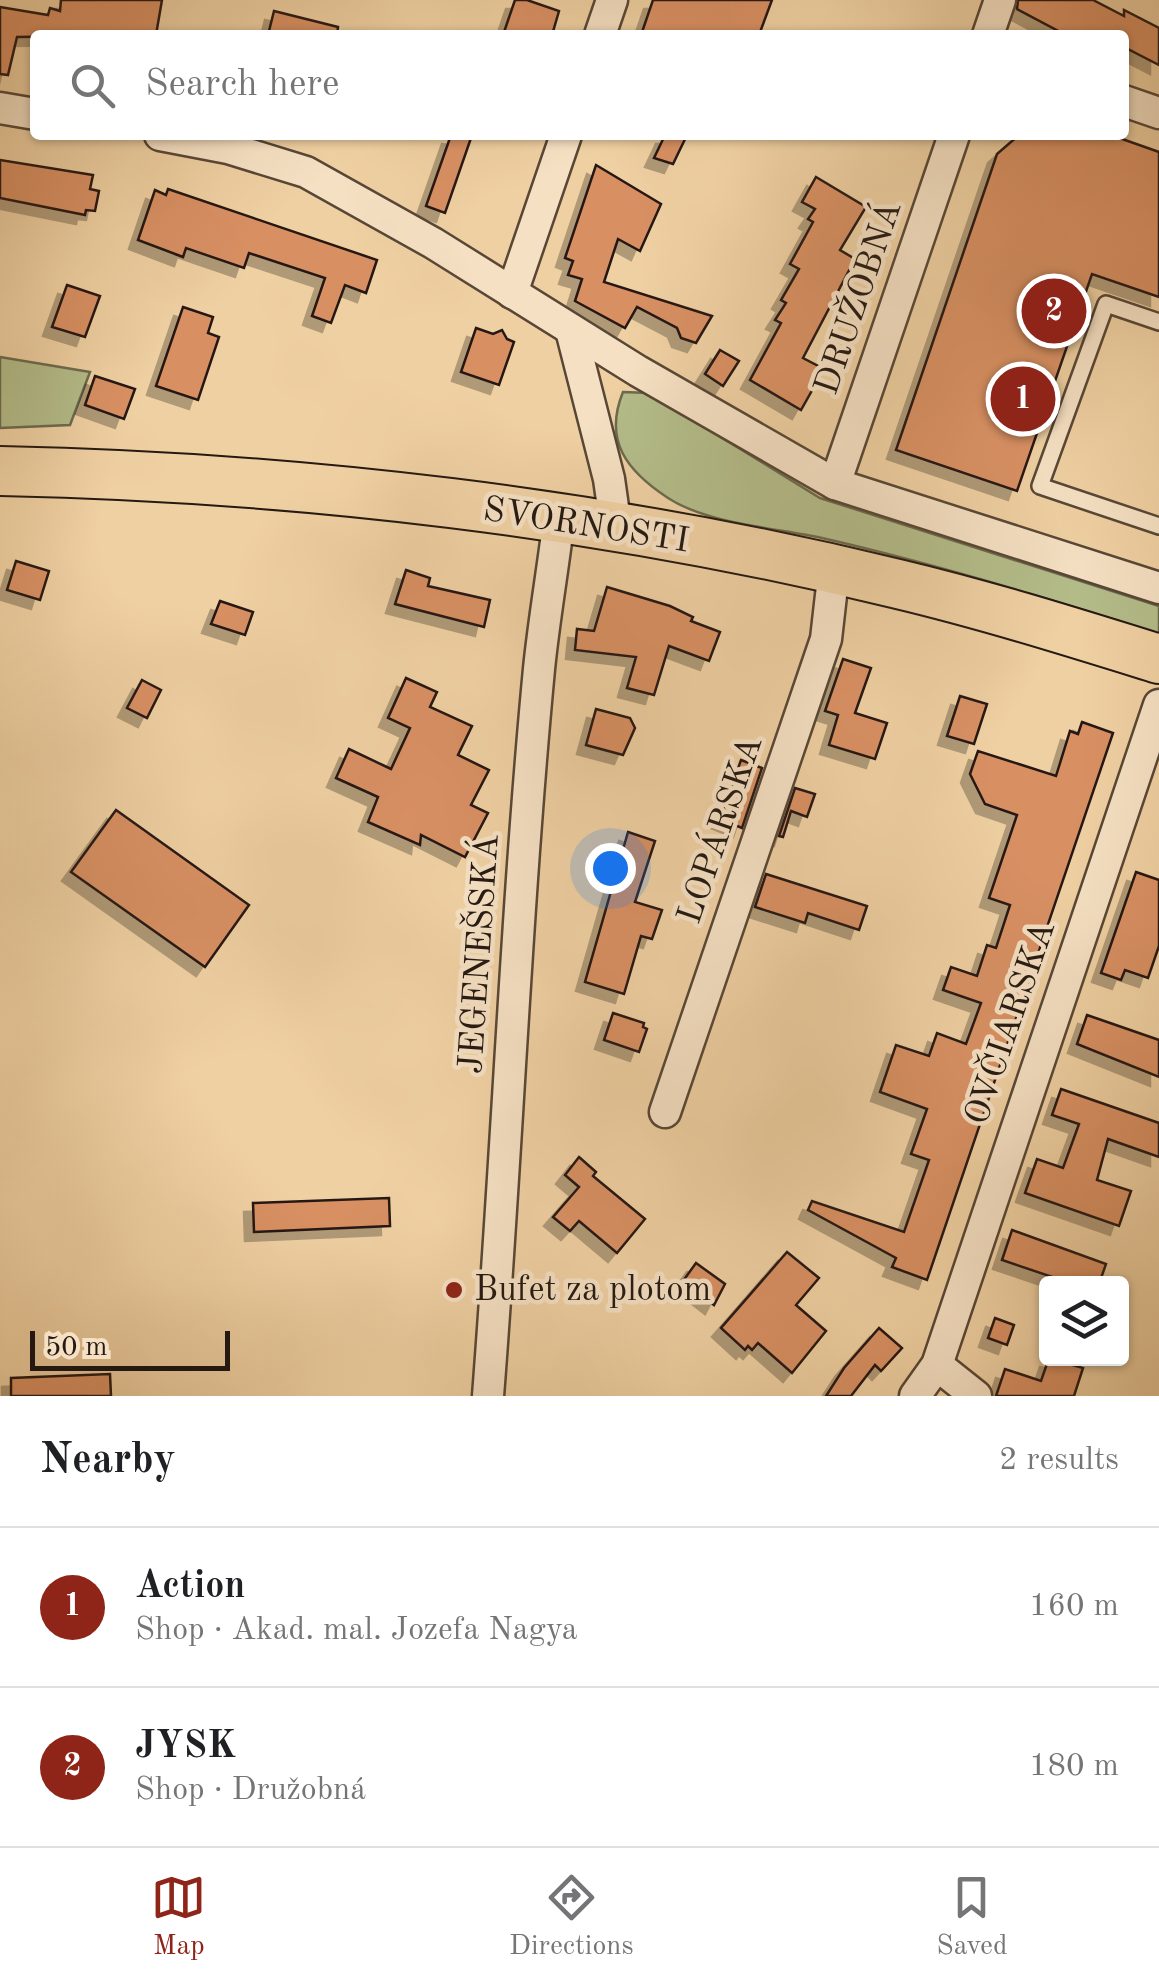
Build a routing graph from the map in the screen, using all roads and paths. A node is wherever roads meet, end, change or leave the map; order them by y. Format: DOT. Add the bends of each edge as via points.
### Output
graph roads {
  1 [pos="612,0"];
  2 [pos="1000,0"];
  3 [pos="602,30"];
  4 [pos="990,30"];
  5 [pos="1129,103"];
  6 [pos="0,108"];
  7 [pos="30,113"];
  8 [pos="1159,113"];
  9 [pos="186,140"];
  10 [pos="564,140"];
  11 [pos="952,140"];
  12 [pos="512,293"];
  13 [pos="1159,322"];
  14 [pos="571,330"];
  15 [pos="0,471"];
  16 [pos="835,484"];
  17 [pos="559,518"];
  18 [pos="1159,526"];
  19 [pos="616,528"];
  20 [pos="834,569"];
  21 [pos="1159,588"];
  22 [pos="1159,659"];
  23 [pos="1159,705"];
  24 [pos="664,1112"];
  25 [pos="937,1366"];
  26 [pos="488,1396"];
  27 [pos="916,1396"];
  28 [pos="976,1396"];
  1 -- 3 [label="street"];
  2 -- 4 [label="street"];
  5 -- 8 [label="street"];
  6 -- 7 [label="street"];
  9 -- 12 [label="street" via="306,172"];
  10 -- 12 [label="street"];
  11 -- 16 [label="street, DRUŽOBNÁ"];
  12 -- 14 [label="street"];
  13 -- 18 [label="lane" via="1106,304 1040,486"];
  14 -- 16 [label="street"];
  14 -- 19 [label="street"];
  15 -- 17 [label="main road, SVORNOSTI" via="211,478"];
  16 -- 21 [label="street"];
  17 -- 19 [label="main road, SVORNOSTI"];
  17 -- 26 [label="street, JEGENEŠSKÁ" via="539,669"];
  19 -- 20 [label="main road, SVORNOSTI"];
  20 -- 22 [label="main road, SVORNOSTI"];
  20 -- 24 [label="street, LOPÁRSKA" via="826,638"];
  23 -- 25 [label="street, OVČIARSKA"];
  25 -- 27 [label="street, OVČIARSKA"];
  25 -- 28 [label="street"];
}
